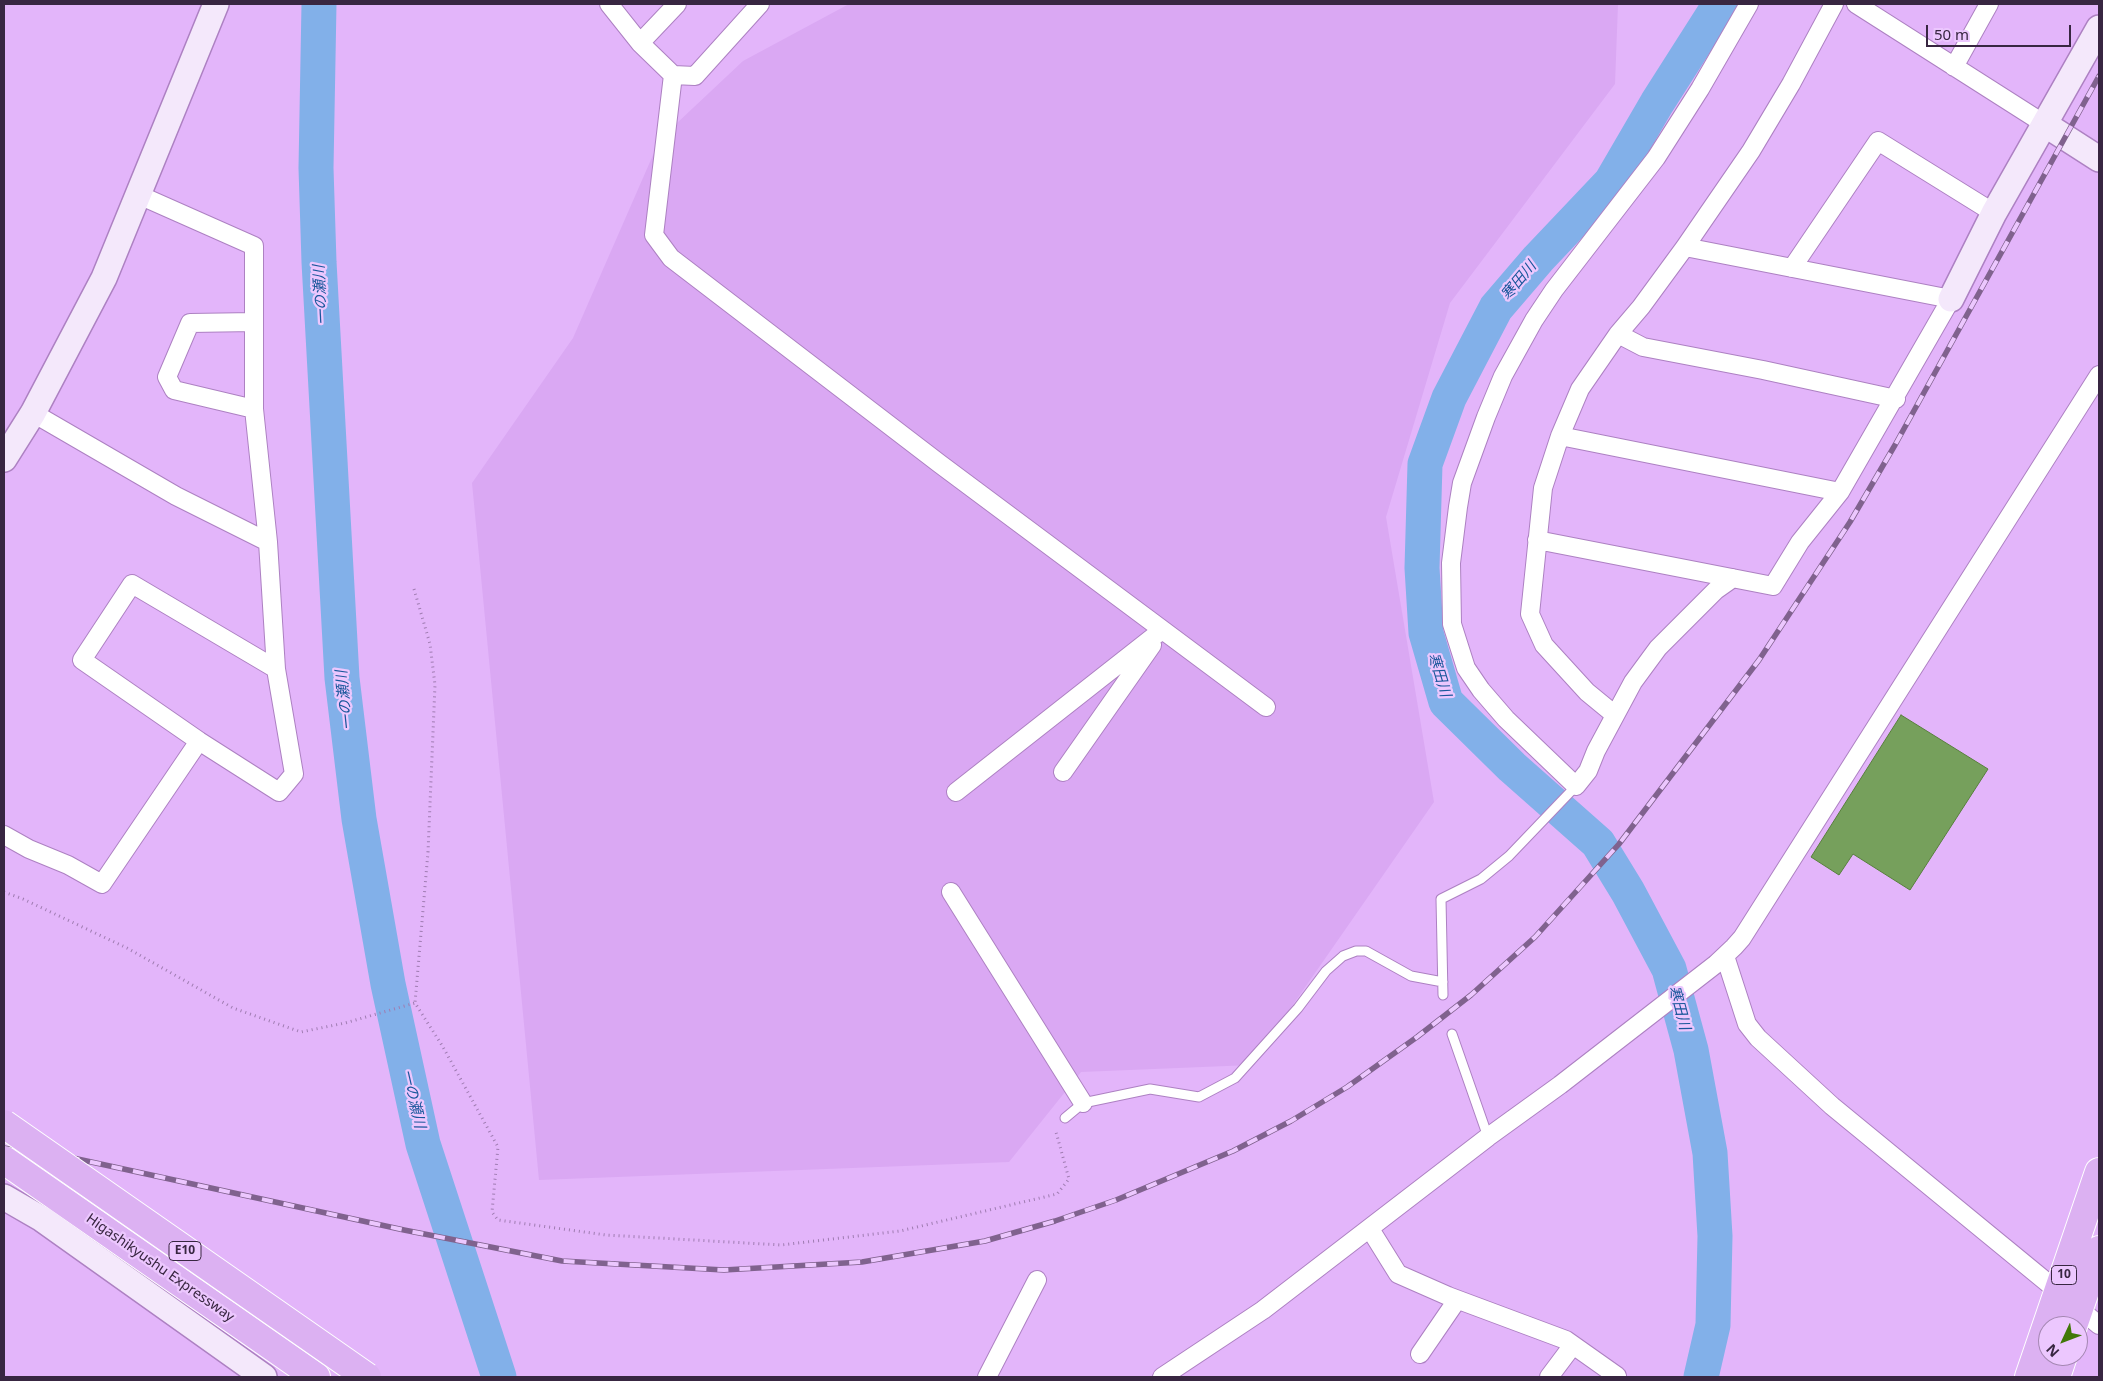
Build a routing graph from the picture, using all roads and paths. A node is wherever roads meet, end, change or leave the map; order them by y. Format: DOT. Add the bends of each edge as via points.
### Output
graph roads {
  1 [pos="216,4"];
  2 [pos="609,4"];
  3 [pos="677,4"];
  4 [pos="760,4"];
  5 [pos="1749,4"];
  6 [pos="1834,4"];
  7 [pos="1989,4"];
  8 [pos="1864,6"];
  9 [pos="2099,28"];
  10 [pos="640,44"];
  11 [pos="1954,66"];
  12 [pos="673,76"];
  13 [pos="2046,125"];
  14 [pos="2099,159"];
  15 [pos="139,196"];
  16 [pos="1994,213"];
  17 [pos="1685,247"];
  18 [pos="1792,268"];
  19 [pos="1951,299"];
  20 [pos="254,322"];
  21 [pos="1618,334"];
  22 [pos="2099,376"];
  23 [pos="1896,398"];
  24 [pos="254,409"];
  25 [pos="32,413"];
  26 [pos="1560,436"];
  27 [pos="4,459"];
  28 [pos="1840,492"];
  29 [pos="1537,540"];
  30 [pos="268,542"];
  31 [pos="1733,578"];
  32 [pos="414,589"];
  33 [pos="1162,630"];
  34 [pos="276,669"];
  35 [pos="1266,707"];
  36 [pos="1615,715"];
  37 [pos="199,741"];
  38 [pos="1063,772"];
  39 [pos="1576,786"];
  40 [pos="956,792"];
  41 [pos="4,835"];
  42 [pos="4,892"];
  43 [pos="951,892"];
  44 [pos="1721,960"];
  45 [pos="1443,982"];
  46 [pos="1443,995"];
  47 [pos="415,1003"];
  48 [pos="1452,1034"];
  49 [pos="1083,1103"];
  50 [pos="1065,1118"];
  51 [pos="4,1124"];
  52 [pos="1488,1137"];
  53 [pos="4,1160"];
  54 [pos="2099,1172"];
  55 [pos="4,1196"];
  56 [pos="1370,1228"];
  57 [pos="2099,1250"];
  58 [pos="1037,1280"];
  59 [pos="2058,1292"];
  60 [pos="1457,1300"];
  61 [pos="2080,1316"];
  62 [pos="2085,1316"];
  63 [pos="1573,1345"];
  64 [pos="1420,1354"];
  65 [pos="1617,1376"];
  66 [pos="264,1377"];
  67 [pos="316,1377"];
  68 [pos="367,1377"];
  69 [pos="987,1377"];
  70 [pos="1162,1377"];
  71 [pos="1549,1377"];
  72 [pos="2029,1377"];
  1 -- 15 [label="street"];
  2 -- 10 [label="street"];
  3 -- 10 [label="street"];
  4 -- 12 [label="street" via="695,76"];
  5 -- 39 [label="street" via="1656,158 1534,320 1503,376 1462,483 1451,563 1451,595 1452,624 1466,668 1506,719"];
  6 -- 17 [label="street" via="1751,151"];
  7 -- 11 [label="street"];
  8 -- 11 [label="street"];
  9 -- 13 [label="street"];
  10 -- 12 [label="street"];
  11 -- 13 [label="street"];
  12 -- 33 [label="street" via="654,234 671,258"];
  13 -- 14 [label="street"];
  13 -- 16 [label="street"];
  15 -- 20 [label="street" via="254,246"];
  15 -- 25 [label="street" via="104,278"];
  16 -- 18 [label="street" via="1878,141"];
  16 -- 19 [label="street"];
  17 -- 18 [label="street"];
  17 -- 21 [label="street" via="1642,307"];
  18 -- 19 [label="street"];
  19 -- 23 [label="street"];
  20 -- 24 [label="street"];
  20 -- 24 [label="street" via="190,323 168,377 174,390"];
  21 -- 23 [label="street" via="1643,347"];
  21 -- 26 [label="street" via="1580,389"];
  22 -- 44 [label="street" via="1742,938"];
  23 -- 28 [label="street"];
  24 -- 30 [label="street"];
  25 -- 27 [label="street"];
  25 -- 30 [label="street" via="176,496"];
  26 -- 28 [label="street"];
  26 -- 29 [label="street" via="1543,488"];
  28 -- 31 [label="street" via="1800,542 1773,586"];
  29 -- 31 [label="street"];
  29 -- 36 [label="street" via="1530,614 1544,645 1587,692"];
  30 -- 34 [label="street"];
  31 -- 36 [label="street" via="1716,590 1658,648 1633,682"];
  32 -- 47 [label="path" via="430,644 435,684 428,852"];
  33 -- 35 [label="street"];
  33 -- 38 [label="street"];
  33 -- 40 [label="street"];
  34 -- 37 [label="street" via="294,774 279,792"];
  34 -- 37 [label="street" via="132,584 82,660"];
  36 -- 39 [label="street" via="1588,771"];
  37 -- 41 [label="street" via="102,884"];
  39 -- 45 [label="lane" via="1509,856 1481,879 1441,899"];
  42 -- 47 [label="path" via="127,948 233,1008 301,1032"];
  43 -- 49 [label="street"];
  44 -- 52 [label="street"];
  44 -- 59 [label="street" via="1748,1024 1758,1038 1832,1106"];
  45 -- 46 [label="lane"];
  45 -- 49 [label="lane" via="1411,976 1366,951 1356,951 1343,956 1326,971 1298,1008 1235,1078 1200,1097 1150,1089"];
  47 -- 50 [label="path" via="498,1147 492,1212 498,1220 606,1235 781,1245 900,1231 1057,1194 1069,1179 1056,1132"];
  48 -- 52 [label="lane"];
  49 -- 50 [label="lane"];
  51 -- 68 [label="highway, Higashikyushu Expressway / E10, bridge"];
  52 -- 56 [label="street"];
  53 -- 67 [label="highway, Higashikyushu Expressway / E10"];
  54 -- 59 [label="highway, 10"];
  55 -- 66 [label="street" via="42,1219"];
  56 -- 60 [label="street" via="1398,1274"];
  56 -- 70 [label="street" via="1263,1310"];
  57 -- 62 [label="highway, 10"];
  58 -- 69 [label="street"];
  59 -- 61 [label="street"];
  59 -- 72 [label="highway, 10"];
  60 -- 63 [label="street" via="1534,1327"];
  60 -- 64 [label="street"];
  63 -- 65 [label="street"];
  63 -- 71 [label="street"];
}
